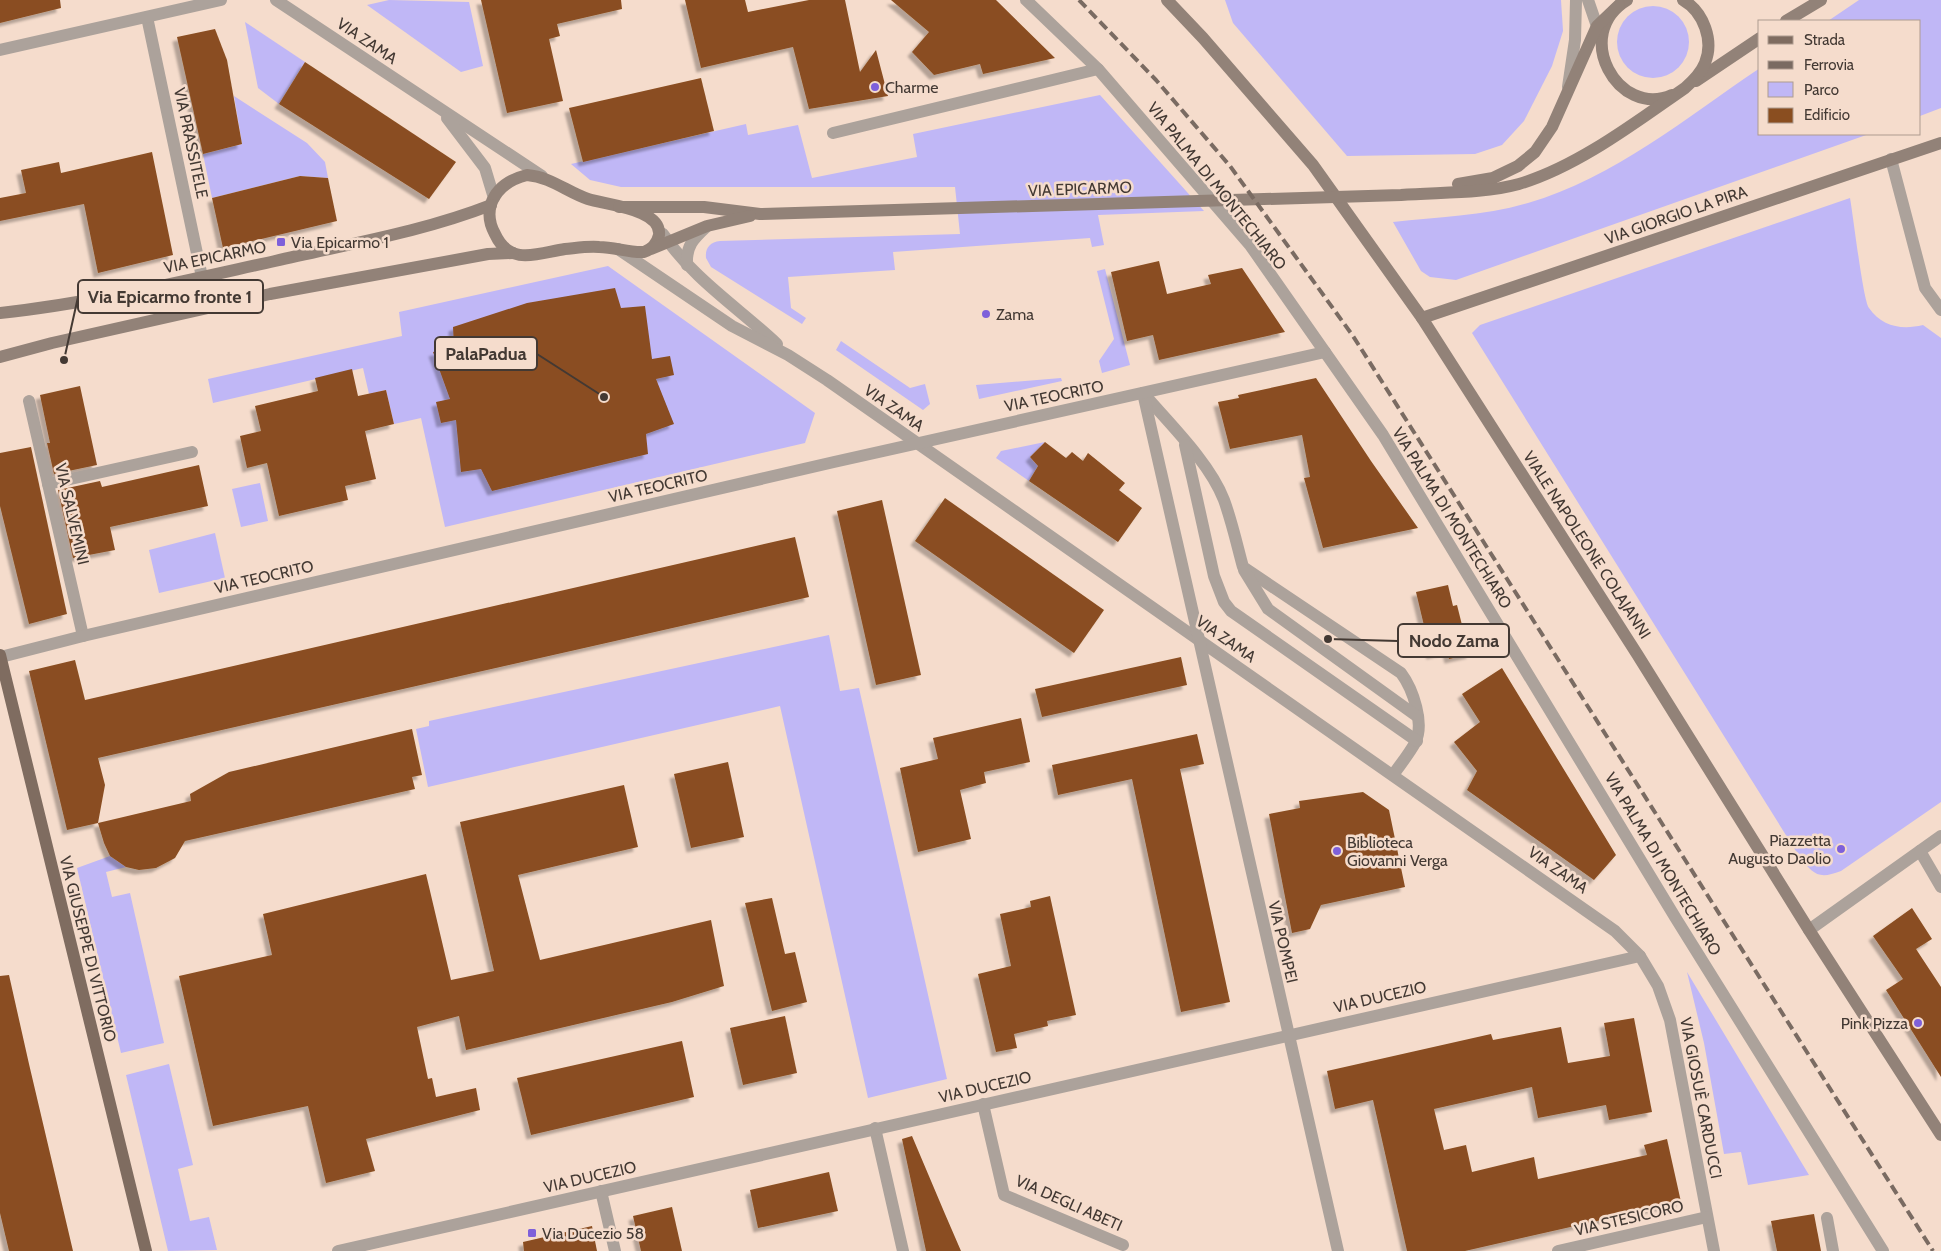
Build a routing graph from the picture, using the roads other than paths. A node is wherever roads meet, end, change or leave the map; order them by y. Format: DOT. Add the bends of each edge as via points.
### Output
graph roads {
  1 [pos="222,0"];
  2 [pos="276,0"];
  3 [pos="1026,0"];
  4 [pos="1167,0"];
  5 [pos="1576,0"];
  6 [pos="1588,0"];
  7 [pos="1821,0"];
  8 [pos="1685,1"];
  9 [pos="1623,2"];
  10 [pos="147,16"];
  11 [pos="1788,20"];
  12 [pos="1597,26"];
  13 [pos="1602,39"];
  14 [pos="1758,39"];
  15 [pos="0,50"];
  16 [pos="1098,69"];
  17 [pos="1685,88"];
  18 [pos="1568,92"];
  19 [pos="439,108"];
  20 [pos="833,133"];
  21 [pos="1941,143"];
  22 [pos="1891,159"];
  23 [pos="542,176"];
  24 [pos="1401,195"];
  25 [pos="493,201"];
  26 [pos="619,207"];
  27 [pos="760,214"];
  28 [pos="706,226"];
  29 [pos="658,227"];
  30 [pos="668,242"];
  31 [pos="618,249"];
  32 [pos="650,250"];
  33 [pos="513,253"];
  34 [pos="687,264"];
  35 [pos="202,277"];
  36 [pos="1941,310"];
  37 [pos="0,313"];
  38 [pos="1422,318"];
  39 [pos="1325,352"];
  40 [pos="788,355"];
  41 [pos="0,357"];
  42 [pos="1143,393"];
  43 [pos="29,401"];
  44 [pos="1184,439"];
  45 [pos="916,443"];
  46 [pos="192,452"];
  47 [pos="48,484"];
  48 [pos="1243,567"];
  49 [pos="83,636"];
  50 [pos="1199,640"];
  51 [pos="0,656"];
  52 [pos="1418,717"];
  53 [pos="1417,741"];
  54 [pos="1393,775"];
  55 [pos="1941,836"];
  56 [pos="1920,851"];
  57 [pos="1941,887"];
  58 [pos="1809,930"];
  59 [pos="1640,956"];
  60 [pos="1287,1034"];
  61 [pos="983,1104"];
  62 [pos="875,1128"];
  63 [pos="1941,1133"];
  64 [pos="601,1191"];
  65 [pos="1707,1217"];
  66 [pos="1827,1218"];
  67 [pos="1123,1245"];
  68 [pos="146,1251"];
  69 [pos="338,1251"];
  70 [pos="614,1251"];
  71 [pos="903,1251"];
  72 [pos="1338,1251"];
  73 [pos="1558,1251"];
  74 [pos="1714,1251"];
  75 [pos="1833,1251"];
  76 [pos="1883,1251"];
  1 -- 10 [label="street"];
  2 -- 19 [label="street, VIA ZAMA"];
  3 -- 16 [label="street, VIA PALMA DI MONTECHIARO"];
  4 -- 38 [label="main road, VIALE NAPOLEONE COLAJANNI" via="1313,165"];
  5 -- 18 [label="street"];
  6 -- 12 [label="street"];
  7 -- 11 [label="main road"];
  8 -- 17 [label="main road" via="1699,15 1706,30 1708,46 1698,76"];
  9 -- 12 [label="main road"];
  9 -- 13 [label="main road" via="1607,20"];
  10 -- 15 [label="street"];
  10 -- 35 [label="street, VIA PRASSITELE"];
  12 -- 13 [label="street"];
  12 -- 18 [label="main road"];
  13 -- 17 [label="main road" via="1602,57 1609,73 1620,86 1635,95 1668,96"];
  14 -- 17 [label="main road"];
  16 -- 20 [label="street"];
  16 -- 39 [label="street, VIA PALMA DI MONTECHIARO" via="1250,245"];
  17 -- 24 [label="main road" via="1584,154 1520,183 1494,189"];
  18 -- 24 [label="main road" via="1552,128 1535,152 1518,166 1493,178"];
  19 -- 23 [label="street, VIA ZAMA"];
  19 -- 25 [label="street" via="485,168"];
  21 -- 22 [label="main road, VIA GIORGIO LA PIRA"];
  22 -- 36 [label="street" via="1925,288"];
  22 -- 38 [label="main road, VIA GIORGIO LA PIRA"];
  23 -- 25 [label="main road" via="516,177 506,183"];
  23 -- 26 [label="main road" via="587,198"];
  24 -- 27 [label="main road, VIA EPICARMO"];
  25 -- 33 [label="main road" via="490,220 496,238"];
  25 -- 35 [label="main road, VIA EPICARMO" via="431,226"];
  26 -- 27 [label="main road" via="704,208"];
  26 -- 29 [label="main road" via="650,217"];
  27 -- 28 [label="main road"];
  28 -- 30 [label="main road"];
  28 -- 34 [label="street" via="691,240 686,250"];
  29 -- 30 [label="street"];
  29 -- 32 [label="main road" via="658,240"];
  30 -- 32 [label="main road"];
  30 -- 34 [label="street"];
  31 -- 32 [label="main road" via="635,253"];
  31 -- 33 [label="main road" via="565,249 527,257"];
  31 -- 40 [label="street" via="732,326"];
  33 -- 41 [label="main road" via="488,254 270,294"];
  34 -- 40 [label="street"];
  35 -- 37 [label="main road, VIA EPICARMO" via="44,309"];
  38 -- 58 [label="main road, VIALE NAPOLEONE COLAJANNI"];
  39 -- 42 [label="street, VIA TEOCRITO"];
  39 -- 76 [label="street, VIA PALMA DI MONTECHIARO" via="1383,436 1675,917"];
  40 -- 45 [label="street, VIA ZAMA"];
  42 -- 44 [label="street"];
  42 -- 45 [label="street, VIA TEOCRITO"];
  42 -- 50 [label="street, VIA POMPEI"];
  43 -- 47 [label="street, VIA SALVEMINI"];
  44 -- 48 [label="street" via="1224,499"];
  44 -- 53 [label="street" via="1214,576 1224,602 1231,611"];
  45 -- 49 [label="street, VIA TEOCRITO"];
  45 -- 50 [label="street, VIA ZAMA"];
  46 -- 47 [label="street"];
  47 -- 49 [label="street, VIA SALVEMINI"];
  48 -- 52 [label="street" via="1268,609"];
  48 -- 52 [label="street" via="1401,673 1415,698"];
  49 -- 51 [label="street, VIA TEOCRITO"];
  50 -- 54 [label="street, VIA ZAMA"];
  50 -- 60 [label="street, VIA POMPEI"];
  51 -- 68 [label="main road, VIA GIUSEPPE DI VITTORIO"];
  52 -- 53 [label="street"];
  53 -- 54 [label="street"];
  54 -- 59 [label="street, VIA ZAMA" via="1588,910"];
  55 -- 56 [label="street"];
  56 -- 57 [label="street"];
  56 -- 58 [label="street"];
  58 -- 63 [label="main road, VIALE NAPOLEONE COLAJANNI"];
  59 -- 60 [label="street, VIA DUCEZIO"];
  59 -- 65 [label="street, VIA GIOSUÈ CARDUCCI" via="1658,986 1670,1020"];
  60 -- 61 [label="street, VIA DUCEZIO"];
  60 -- 72 [label="street, VIA POMPEI"];
  61 -- 62 [label="street, VIA DUCEZIO"];
  61 -- 67 [label="street, VIA DEGLI ABETI" via="1004,1195"];
  62 -- 64 [label="street, VIA DUCEZIO"];
  62 -- 71 [label="street"];
  64 -- 69 [label="street, VIA DUCEZIO"];
  64 -- 70 [label="street"];
  65 -- 73 [label="street, VIA STESICORO"];
  65 -- 74 [label="street, VIA GIOSUÈ CARDUCCI"];
  66 -- 75 [label="street"];
}
